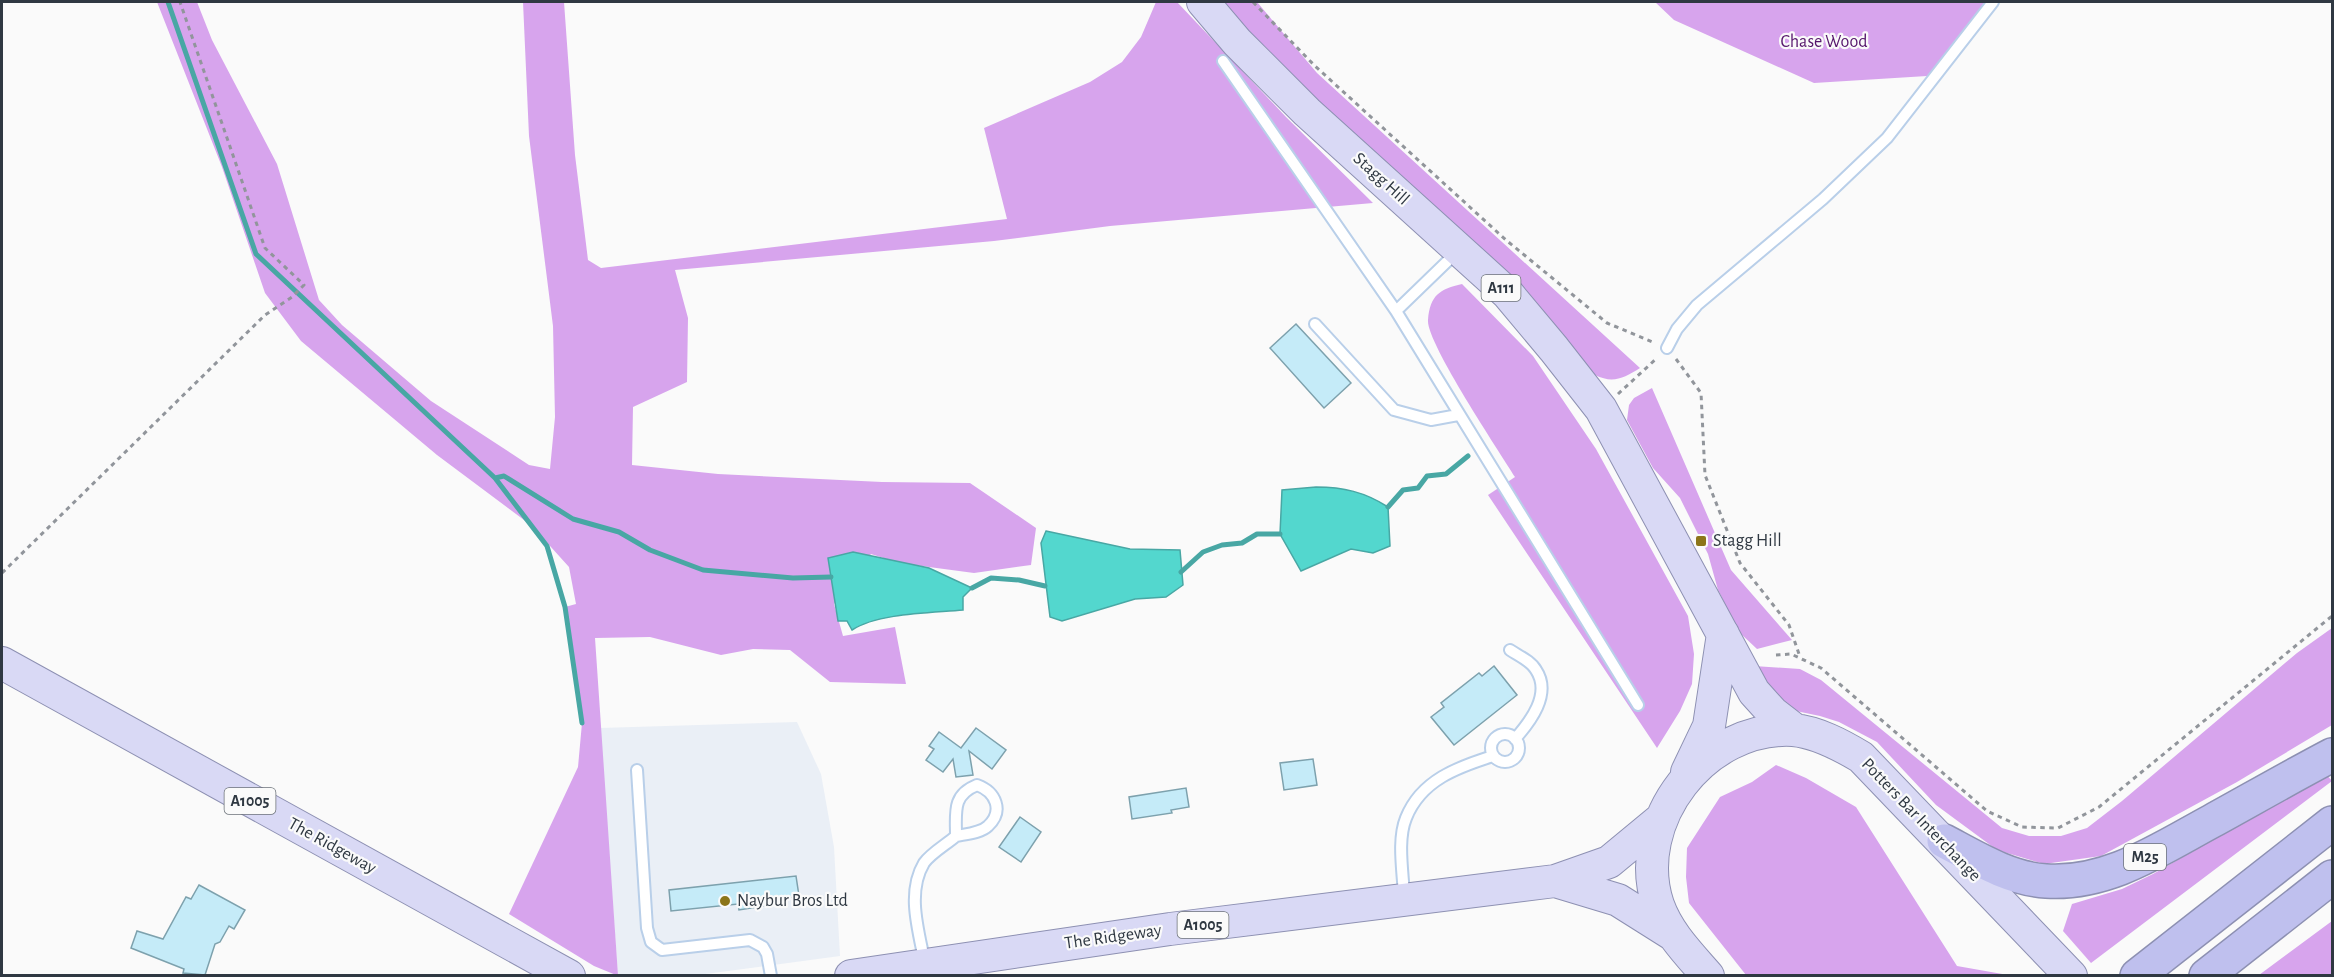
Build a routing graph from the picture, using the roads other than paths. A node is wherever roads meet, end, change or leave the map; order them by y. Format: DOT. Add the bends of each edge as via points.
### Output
graph roads {
  1 [pos="1203,2"];
  2 [pos="1993,2"];
  3 [pos="1222,61"];
  4 [pos="1459,249"];
  5 [pos="1396,311"];
  6 [pos="1315,324"];
  7 [pos="1667,348"];
  8 [pos="1458,415"];
  9 [pos="1722,634"];
  10 [pos="1510,650"];
  11 [pos="2,663"];
  12 [pos="1638,705"];
  13 [pos="1795,730"];
  14 [pos="1515,739"];
  15 [pos="2332,755"];
  16 [pos="1493,756"];
  17 [pos="637,770"];
  18 [pos="1682,783"];
  19 [pos="1660,819"];
  20 [pos="2332,823"];
  21 [pos="956,836"];
  22 [pos="1944,841"];
  23 [pos="2332,877"];
  24 [pos="1555,881"];
  25 [pos="1404,900"];
  26 [pos="1672,934"];
  27 [pos="925,964"];
  28 [pos="2070,974"];
  29 [pos="569,975"];
  30 [pos="771,975"];
  31 [pos="851,975"];
  32 [pos="1708,975"];
  33 [pos="2137,975"];
  34 [pos="2206,975"];
  1 -- 4 [label="main road, Stagg Hill / A111" via="1307,112"];
  2 -- 7 [label="lane" via="1887,138 1822,200 1697,305"];
  3 -- 5 [label="lane"];
  4 -- 5 [label="lane"];
  4 -- 9 [label="main road, Stagg Hill / A111" via="1508,294 1601,409"];
  5 -- 8 [label="lane"];
  6 -- 8 [label="lane" via="1394,410 1431,420"];
  8 -- 12 [label="lane"];
  9 -- 13 [label="main road, Stagg Hill / A111" via="1754,692"];
  9 -- 18 [label="main road" via="1709,726"];
  10 -- 14 [label="lane" via="1537,671 1541,686 1538,707"];
  11 -- 29 [label="main road, The Ridgeway / A1005"];
  13 -- 18 [label="main road, Potters Bar Interchange" via="1766,731 1737,739 1703,762"];
  13 -- 22 [label="main road, Potters Bar Interchange" via="1834,742 1861,757"];
  14 -- 16 [label="lane" via="1504,734 1495,738 1491,746"];
  14 -- 16 [label="lane" via="1519,752 1514,759 1505,762"];
  15 -- 22 [label="highway, M25" via="2145,857 2087,878 2029,879 1976,859"];
  16 -- 25 [label="lane" via="1459,766 1420,794 1406,819 1402,844"];
  17 -- 30 [label="lane" via="651,942 662,950 750,940 763,947"];
  18 -- 19 [label="main road, Potters Bar Interchange"];
  19 -- 24 [label="main road, The Ridgeway / A1005" via="1609,862"];
  19 -- 26 [label="main road, Potters Bar Interchange" via="1653,849 1653,877 1658,904"];
  20 -- 33 [label="highway"];
  21 -- 21 [label="lane" via="957,802 965,790 978,785 989,789 996,804 989,825"];
  21 -- 27 [label="lane" via="925,861 915,884"];
  22 -- 28 [label="main road, Potters Bar Interchange"];
  23 -- 34 [label="highway"];
  24 -- 25 [label="main road, The Ridgeway / A1005"];
  24 -- 26 [label="main road, The Ridgeway / A1005" via="1618,900"];
  25 -- 27 [label="main road, The Ridgeway / A1005"];
  26 -- 32 [label="main road, Potters Bar Interchange"];
  27 -- 31 [label="main road, The Ridgeway / A1005"];
}
